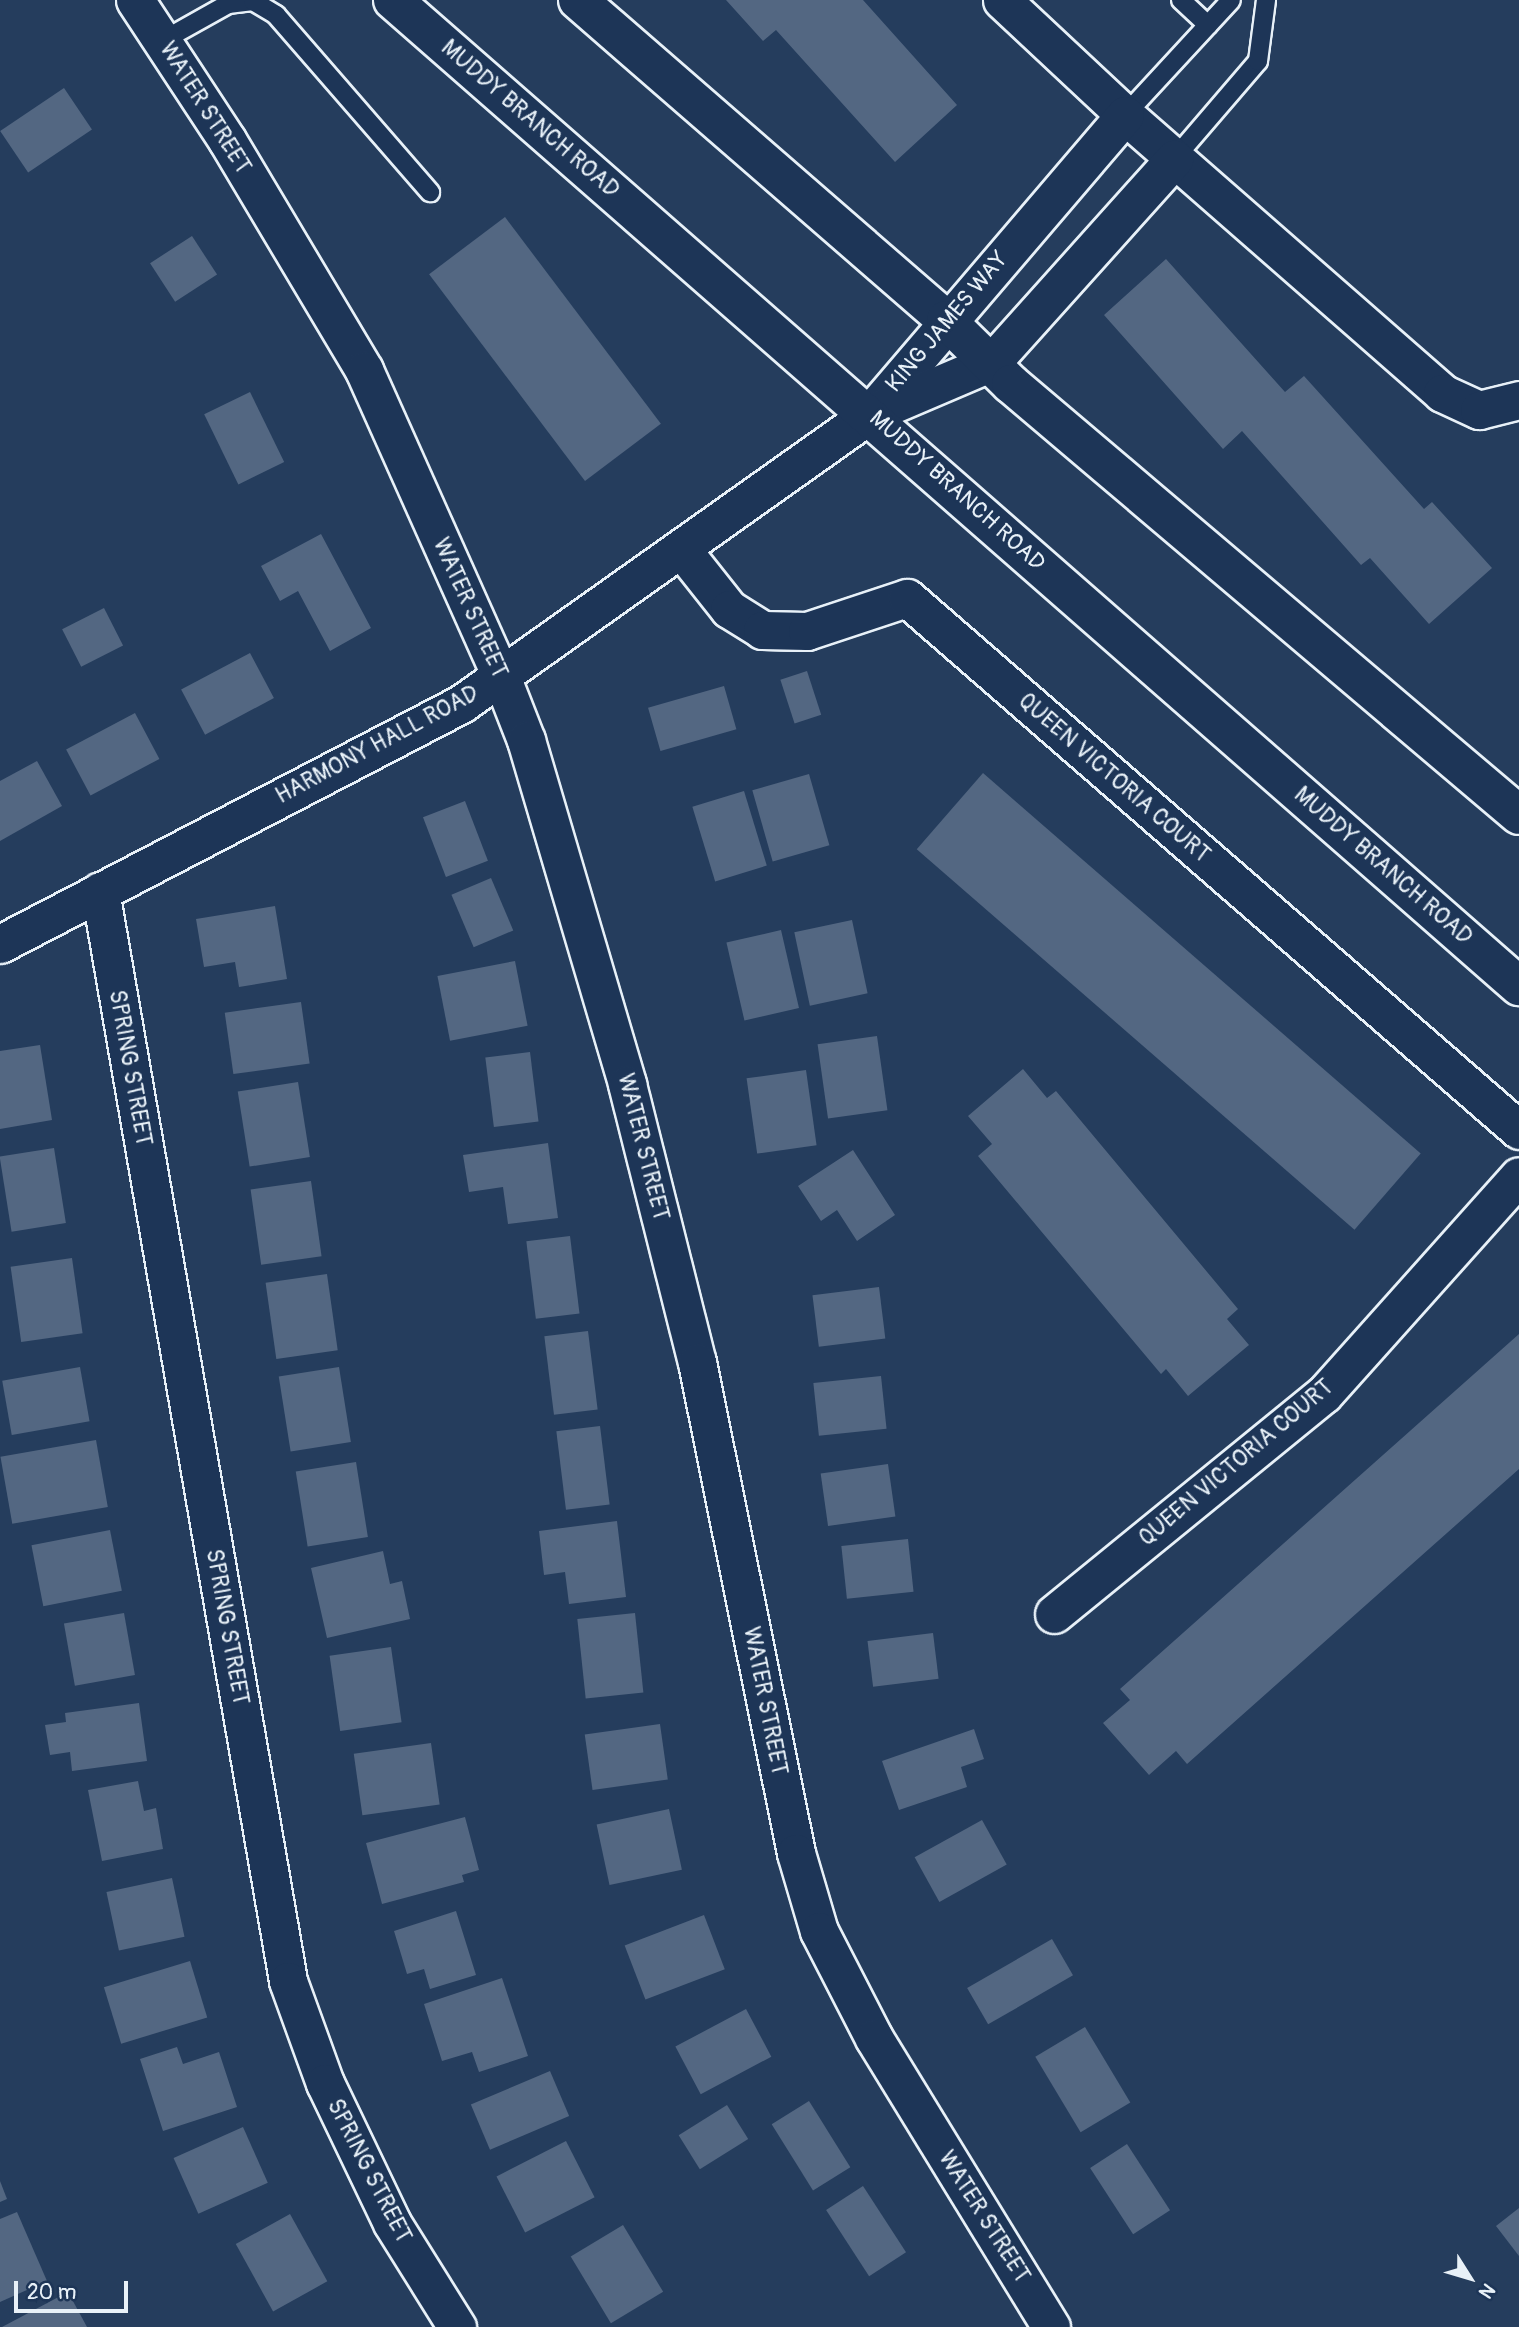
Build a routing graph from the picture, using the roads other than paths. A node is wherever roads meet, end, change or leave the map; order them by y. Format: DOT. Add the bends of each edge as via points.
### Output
graph roads {
  1 [pos="135,0"];
  2 [pos="393,0"];
  3 [pos="578,0"];
  4 [pos="1002,0"];
  5 [pos="1181,0"];
  6 [pos="1231,0"];
  7 [pos="1266,0"];
  8 [pos="1208,25"];
  9 [pos="162,41"];
  10 [pos="1125,115"];
  11 [pos="1174,159"];
  12 [pos="430,192"];
  13 [pos="946,320"];
  14 [pos="992,362"];
  15 [pos="1519,400"];
  16 [pos="870,414"];
  17 [pos="683,551"];
  18 [pos="501,676"];
  19 [pos="1519,815"];
  20 [pos="100,891"];
  21 [pos="0,944"];
  22 [pos="1519,986"];
  23 [pos="1519,1130"];
  24 [pos="1519,1176"];
  25 [pos="1055,1614"];
  26 [pos="457,2327"];
  27 [pos="1051,2327"];
  1 -- 9 [label="street, WATER STREET"];
  2 -- 16 [label="main road, MUDDY BRANCH ROAD"];
  3 -- 13 [label="main road"];
  4 -- 10 [label="street"];
  5 -- 8 [label="lane"];
  6 -- 8 [label="lane"];
  7 -- 11 [label="lane" via="1258,61"];
  8 -- 10 [label="lane"];
  9 -- 12 [label="lane" via="228,4 253,1 276,15"];
  9 -- 18 [label="street, WATER STREET" via="363,370"];
  10 -- 11 [label="street"];
  10 -- 13 [label="street, KING JAMES WAY"];
  11 -- 14 [label="street, KING JAMES WAY"];
  11 -- 15 [label="street" via="1442,393 1479,410"];
  13 -- 14 [label="main road"];
  13 -- 16 [label="street, KING JAMES WAY"];
  14 -- 16 [label="street, KING JAMES WAY"];
  14 -- 19 [label="main road" via="1060,426"];
  16 -- 17 [label="street, HARMONY HALL ROAD"];
  16 -- 22 [label="main road, MUDDY BRANCH ROAD"];
  17 -- 18 [label="street, HARMONY HALL ROAD"];
  17 -- 23 [label="street, QUEEN VICTORIA COURT" via="729,609 762,630 807,631 907,598"];
  18 -- 20 [label="street, HARMONY HALL ROAD" via="461,704"];
  18 -- 27 [label="street, WATER STREET" via="526,740 627,1083 697,1362 796,1853 819,1931 874,2038"];
  20 -- 21 [label="street, HARMONY HALL ROAD"];
  20 -- 26 [label="street, SPRING STREET" via="288,1981 325,2083 392,2223"];
  24 -- 25 [label="street, QUEEN VICTORIA COURT" via="1324,1394"];
}
